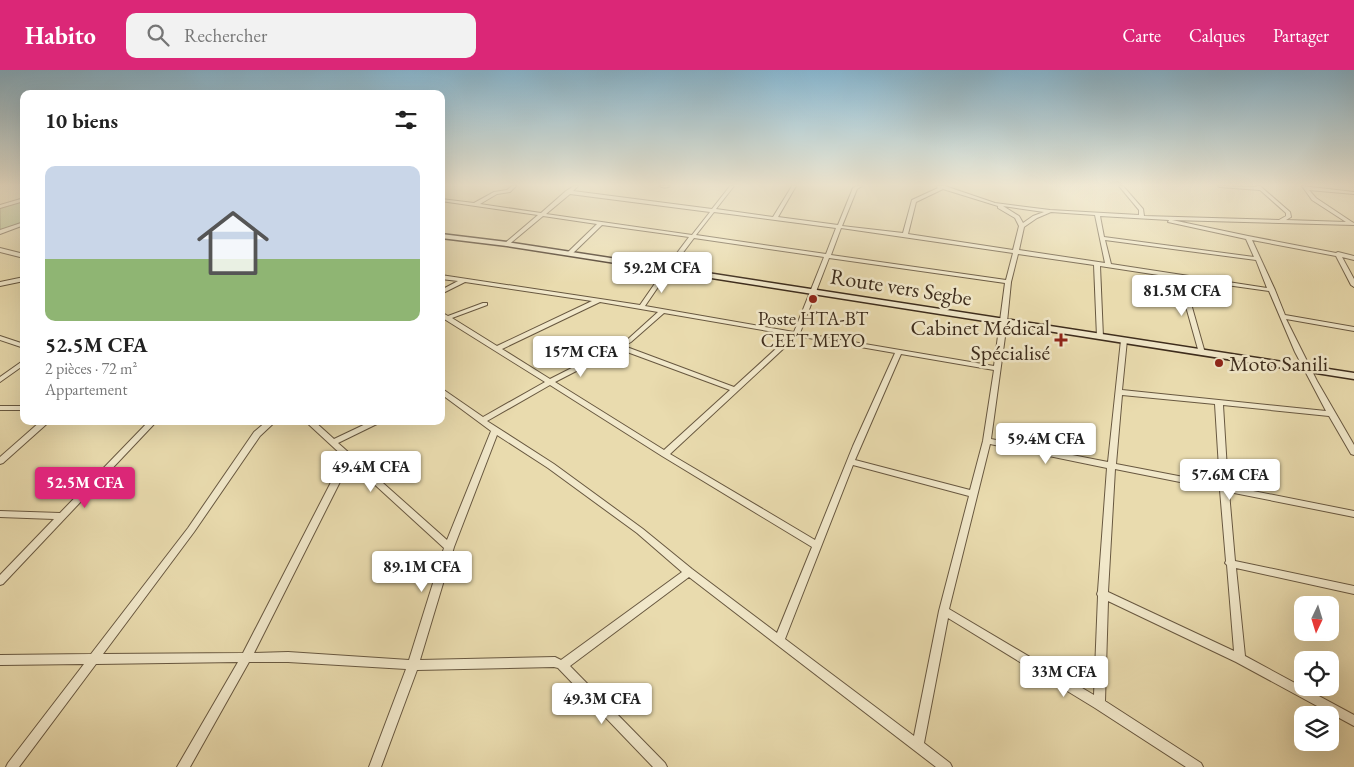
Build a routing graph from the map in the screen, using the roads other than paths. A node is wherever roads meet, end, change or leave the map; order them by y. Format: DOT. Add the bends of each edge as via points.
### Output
graph roads {
  1 [pos="537,219"];
  2 [pos="567,219"];
  3 [pos="706,219"];
  4 [pos="779,219"];
  5 [pos="843,219"];
  6 [pos="910,219"];
  7 [pos="1016,219"];
  8 [pos="1033,219"];
  9 [pos="1098,219"];
  10 [pos="1159,219"];
  11 [pos="1173,219"];
  12 [pos="1286,219"];
  13 [pos="1281,222"];
  14 [pos="601,223"];
  15 [pos="20,224"];
  16 [pos="1352,224"];
  17 [pos="1022,226"];
  18 [pos="839,227"];
  19 [pos="0,232"];
  20 [pos="906,235"];
  21 [pos="445,236"];
  22 [pos="693,236"];
  23 [pos="1102,238"];
  24 [pos="1248,238"];
  25 [pos="507,244"];
  26 [pos="20,250"];
  27 [pos="1016,251"];
  28 [pos="0,252"];
  29 [pos="9,252"];
  30 [pos="568,254"];
  31 [pos="1338,254"];
  32 [pos="20,255"];
  33 [pos="827,256"];
  34 [pos="1354,258"];
  35 [pos="1258,259"];
  36 [pos="1097,263"];
  37 [pos="1108,265"];
  38 [pos="667,270"];
  39 [pos="1181,277"];
  40 [pos="445,278"];
  41 [pos="20,281"];
  42 [pos="465,281"];
  43 [pos="1008,282"];
  44 [pos="0,284"];
  45 [pos="1354,285"];
  46 [pos="445,290"];
  47 [pos="1272,290"];
  48 [pos="813,292"];
  49 [pos="599,300"];
  50 [pos="484,304"];
  51 [pos="641,308"];
  52 [pos="662,312"];
  53 [pos="445,316"];
  54 [pos="1283,317"];
  55 [pos="1004,322"];
  56 [pos="1354,329"];
  57 [pos="796,334"];
  58 [pos="1100,336"];
  59 [pos="0,338"];
  60 [pos="1124,340"];
  61 [pos="20,345"];
  62 [pos="618,346"];
  63 [pos="497,349"];
  64 [pos="899,352"];
  65 [pos="1202,352"];
  66 [pos="20,365"];
  67 [pos="1306,368"];
  68 [pos="998,369"];
  69 [pos="1354,376"];
  70 [pos="0,380"];
  71 [pos="550,382"];
  72 [pos="736,390"];
  73 [pos="1118,392"];
  74 [pos="445,394"];
  75 [pos="1219,403"];
  76 [pos="0,408"];
  77 [pos="20,408"];
  78 [pos="1331,414"];
  79 [pos="483,420"];
  80 [pos="41,425"];
  81 [pos="149,425"];
  82 [pos="267,425"];
  83 [pos="315,425"];
  84 [pos="370,425"];
  85 [pos="495,430"];
  86 [pos="987,441"];
  87 [pos="334,442"];
  88 [pos="1354,452"];
  89 [pos="665,454"];
  90 [pos="348,457"];
  91 [pos="0,461"];
  92 [pos="852,462"];
  93 [pos="1111,466"];
  94 [pos="1224,488"];
  95 [pos="974,494"];
  96 [pos="0,514"];
  97 [pos="1354,514"];
  98 [pos="62,516"];
  99 [pos="816,545"];
  100 [pos="449,547"];
  101 [pos="1230,563"];
  102 [pos="689,572"];
  103 [pos="0,580"];
  104 [pos="1354,590"];
  105 [pos="1102,594"];
  106 [pos="944,611"];
  107 [pos="780,639"];
  108 [pos="92,659"];
  109 [pos="245,659"];
  110 [pos="1240,659"];
  111 [pos="0,660"];
  112 [pos="413,665"];
  113 [pos="562,665"];
  114 [pos="1099,704"];
  115 [pos="1354,721"];
  116 [pos="918,744"];
  117 [pos="12,767"];
  118 [pos="183,767"];
  119 [pos="375,767"];
  120 [pos="661,767"];
  121 [pos="946,767"];
  122 [pos="1197,767"];
  1 -- 25 [label="street"];
  2 -- 14 [label="street"];
  3 -- 22 [label="street"];
  4 -- 18 [label="street"];
  5 -- 18 [label="street"];
  6 -- 20 [label="street"];
  7 -- 17 [label="street"];
  8 -- 17 [label="street"];
  9 -- 23 [label="street"];
  10 -- 24 [label="street"];
  11 -- 13 [label="street"];
  12 -- 13 [label="street"];
  13 -- 16 [label="street"];
  14 -- 22 [label="street"];
  14 -- 30 [label="street"];
  15 -- 19 [label="street"];
  17 -- 27 [label="street"];
  18 -- 20 [label="street"];
  18 -- 33 [label="street"];
  20 -- 27 [label="street"];
  21 -- 25 [label="main road, Route vers Segbe"];
  22 -- 33 [label="street"];
  22 -- 38 [label="street"];
  23 -- 35 [label="street"];
  23 -- 37 [label="street"];
  24 -- 31 [label="street"];
  24 -- 35 [label="street"];
  25 -- 30 [label="main road, Route vers Segbe"];
  26 -- 29 [label="street"];
  27 -- 36 [label="street"];
  27 -- 43 [label="street"];
  28 -- 29 [label="street"];
  29 -- 32 [label="street"];
  30 -- 38 [label="main road, Route vers Segbe"];
  31 -- 34 [label="street"];
  31 -- 45 [label="street"];
  33 -- 43 [label="street"];
  33 -- 48 [label="street"];
  35 -- 47 [label="street"];
  36 -- 37 [label="street"];
  36 -- 58 [label="street"];
  37 -- 39 [label="street"];
  38 -- 48 [label="main road, Route vers Segbe"];
  38 -- 51 [label="street"];
  39 -- 47 [label="street"];
  39 -- 65 [label="street"];
  40 -- 42 [label="street"];
  41 -- 44 [label="street"];
  42 -- 46 [label="street"];
  42 -- 49 [label="street"];
  43 -- 55 [label="street"];
  47 -- 54 [label="street"];
  48 -- 55 [label="main road, Route vers Segbe"];
  48 -- 57 [label="street"];
  49 -- 51 [label="street"];
  49 -- 63 [label="street"];
  50 -- 53 [label="street"];
  51 -- 52 [label="street"];
  52 -- 57 [label="street"];
  52 -- 62 [label="street"];
  53 -- 63 [label="street"];
  54 -- 56 [label="street"];
  54 -- 67 [label="street"];
  55 -- 58 [label="main road, Route vers Segbe"];
  55 -- 68 [label="street"];
  57 -- 64 [label="street"];
  57 -- 72 [label="street"];
  58 -- 60 [label="main road, Route vers Segbe"];
  59 -- 61 [label="street"];
  60 -- 65 [label="main road, Route vers Segbe"];
  60 -- 73 [label="street"];
  62 -- 71 [label="street"];
  62 -- 72 [label="street"];
  63 -- 71 [label="street"];
  64 -- 68 [label="street"];
  64 -- 92 [label="street"];
  65 -- 67 [label="main road, Route vers Segbe"];
  66 -- 70 [label="street"];
  67 -- 69 [label="main road, Route vers Segbe"];
  67 -- 78 [label="street"];
  68 -- 86 [label="street"];
  71 -- 79 [label="street"];
  71 -- 89 [label="street"];
  72 -- 89 [label="street"];
  73 -- 75 [label="street"];
  73 -- 93 [label="street"];
  74 -- 79 [label="street"];
  75 -- 78 [label="street"];
  75 -- 94 [label="street"];
  76 -- 77 [label="street"];
  78 -- 88 [label="street"];
  79 -- 85 [label="street"];
  80 -- 91 [label="street"];
  81 -- 98 [label="street"];
  82 -- 108 [label="street" via="257,434 191,530"];
  83 -- 87 [label="street"];
  84 -- 87 [label="street"];
  85 -- 100 [label="street"];
  85 -- 102 [label="street" via="620,516"];
  86 -- 93 [label="street"];
  86 -- 95 [label="street"];
  87 -- 90 [label="street"];
  89 -- 99 [label="street"];
  90 -- 100 [label="street"];
  90 -- 109 [label="street"];
  92 -- 95 [label="street"];
  92 -- 99 [label="street"];
  93 -- 94 [label="street"];
  93 -- 105 [label="street"];
  94 -- 97 [label="street"];
  94 -- 101 [label="street"];
  95 -- 106 [label="street"];
  96 -- 98 [label="street"];
  98 -- 103 [label="street"];
  99 -- 107 [label="street"];
  100 -- 112 [label="street"];
  101 -- 104 [label="street"];
  101 -- 110 [label="street"];
  102 -- 107 [label="street"];
  102 -- 113 [label="street"];
  105 -- 110 [label="street"];
  105 -- 114 [label="street"];
  106 -- 114 [label="street"];
  106 -- 116 [label="street"];
  107 -- 116 [label="street"];
  108 -- 109 [label="street"];
  108 -- 111 [label="street"];
  108 -- 117 [label="street"];
  109 -- 112 [label="street" via="288,657"];
  109 -- 118 [label="street"];
  110 -- 115 [label="street"];
  112 -- 113 [label="street" via="555,662"];
  112 -- 119 [label="street"];
  113 -- 120 [label="street"];
  114 -- 122 [label="street"];
  116 -- 121 [label="street"];
}
